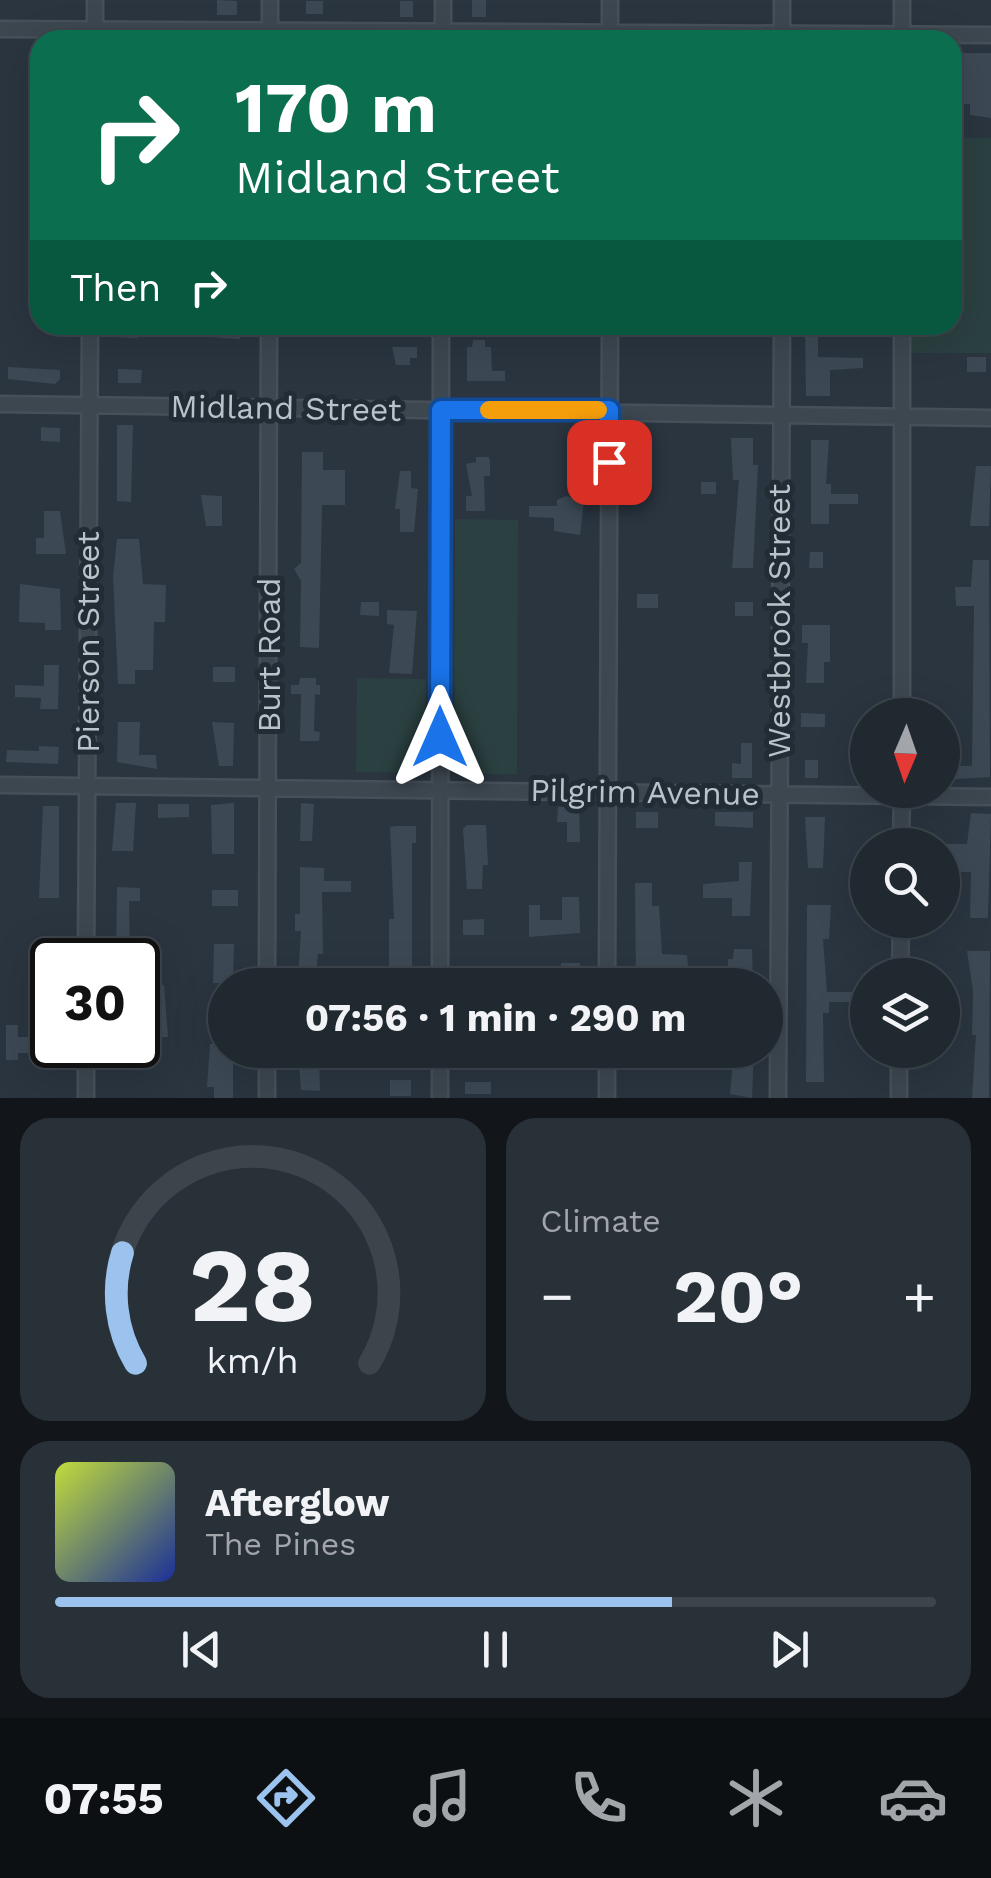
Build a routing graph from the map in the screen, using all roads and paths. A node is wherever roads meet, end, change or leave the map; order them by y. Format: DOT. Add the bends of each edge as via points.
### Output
graph roads {
  1 [pos="95,0"];
  2 [pos="270,0"];
  3 [pos="443,0"];
  4 [pos="610,0"];
  5 [pos="782,0"];
  6 [pos="902,0"];
  7 [pos="0,29"];
  8 [pos="95,30"];
  9 [pos="270,30"];
  10 [pos="443,30"];
  11 [pos="610,30"];
  12 [pos="782,30"];
  13 [pos="902,30"];
  14 [pos="30,31"];
  15 [pos="991,35"];
  16 [pos="962,36"];
  17 [pos="90,335"];
  18 [pos="269,335"];
  19 [pos="441,335"];
  20 [pos="610,335"];
  21 [pos="782,335"];
  22 [pos="902,335"];
  23 [pos="0,404"];
  24 [pos="89,404"];
  25 [pos="269,408"];
  26 [pos="441,410"];
  27 [pos="609,410"];
  28 [pos="780,417"];
  29 [pos="902,418"];
  30 [pos="991,418"];
  31 [pos="902,698"];
  32 [pos="0,784"];
  33 [pos="87,786"];
  34 [pos="268,787"];
  35 [pos="440,788"];
  36 [pos="608,790"];
  37 [pos="850,794"];
  38 [pos="778,795"];
  39 [pos="960,796"];
  40 [pos="991,797"];
  41 [pos="86,938"];
  42 [pos="267,968"];
  43 [pos="440,968"];
  44 [pos="607,968"];
  45 [pos="86,1068"];
  46 [pos="267,1068"];
  47 [pos="440,1068"];
  48 [pos="607,1068"];
  49 [pos="900,1068"];
  50 [pos="86,1098"];
  51 [pos="267,1098"];
  52 [pos="440,1098"];
  53 [pos="607,1098"];
  54 [pos="778,1098"];
  55 [pos="899,1098"];
  1 -- 8 [label="street"];
  2 -- 9 [label="street"];
  3 -- 10 [label="street"];
  4 -- 11 [label="street"];
  5 -- 12 [label="street"];
  6 -- 13 [label="street"];
  7 -- 14 [label="street"];
  15 -- 16 [label="street"];
  17 -- 24 [label="street, Pierson Street"];
  18 -- 25 [label="street, Burt Road"];
  19 -- 26 [label="street"];
  20 -- 27 [label="street"];
  21 -- 28 [label="street, Westbrook Street"];
  22 -- 29 [label="street"];
  23 -- 24 [label="street, Midland Street"];
  24 -- 25 [label="street, Midland Street"];
  24 -- 33 [label="street, Pierson Street"];
  25 -- 26 [label="street, Midland Street"];
  25 -- 34 [label="street, Burt Road"];
  26 -- 27 [label="street, Midland Street"];
  26 -- 35 [label="street"];
  27 -- 28 [label="street, Midland Street"];
  27 -- 36 [label="street"];
  28 -- 29 [label="street, Midland Street"];
  28 -- 38 [label="street, Westbrook Street"];
  29 -- 30 [label="street, Midland Street"];
  29 -- 31 [label="street"];
  32 -- 33 [label="street, Pilgrim Avenue"];
  33 -- 34 [label="street, Pilgrim Avenue"];
  33 -- 41 [label="street, Pierson Street"];
  34 -- 35 [label="street, Pilgrim Avenue"];
  34 -- 42 [label="street, Burt Road"];
  35 -- 36 [label="street, Pilgrim Avenue"];
  35 -- 43 [label="street"];
  36 -- 38 [label="street, Pilgrim Avenue"];
  36 -- 44 [label="street"];
  37 -- 38 [label="street, Pilgrim Avenue"];
  38 -- 54 [label="street, Westbrook Street"];
  39 -- 40 [label="street, Pilgrim Avenue"];
  45 -- 50 [label="street"];
  46 -- 51 [label="street"];
  47 -- 52 [label="street"];
  48 -- 53 [label="street"];
  49 -- 55 [label="street"];
}
